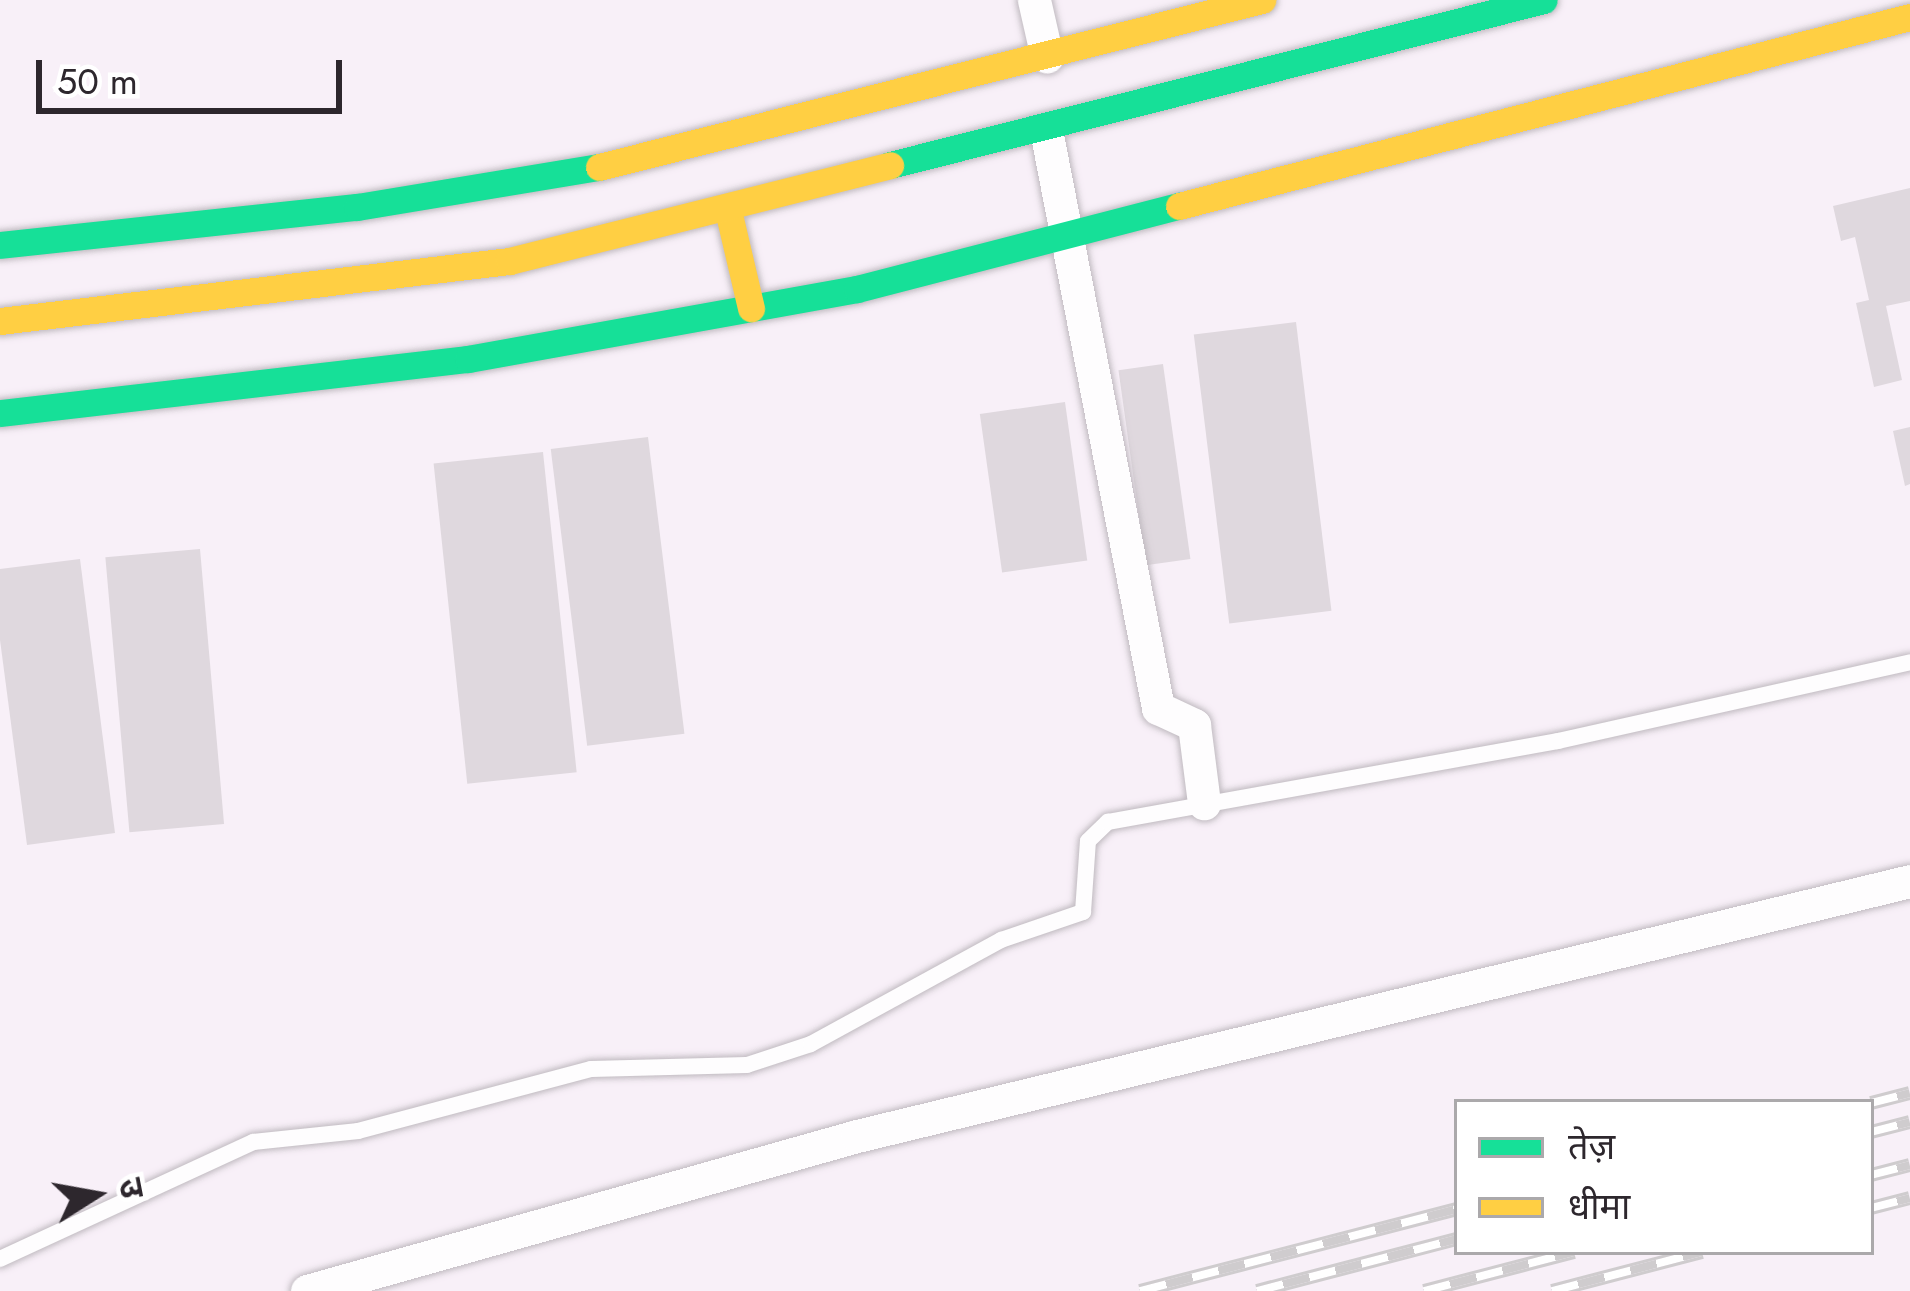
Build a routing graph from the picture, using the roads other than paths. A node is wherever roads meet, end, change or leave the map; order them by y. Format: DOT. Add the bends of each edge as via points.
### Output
graph roads {
  1 [pos="1034,0"];
  2 [pos="1262,0"];
  3 [pos="1544,0"];
  4 [pos="1910,17"];
  5 [pos="1046,57"];
  6 [pos="1046,130"];
  7 [pos="728,210"];
  8 [pos="1069,238"];
  9 [pos="0,245"];
  10 [pos="751,308"];
  11 [pos="0,321"];
  12 [pos="0,413"];
  13 [pos="1910,662"];
  14 [pos="1204,803"];
  15 [pos="1910,881"];
  16 [pos="0,1258"];
  17 [pos="307,1291"];
  1 -- 5 [label="street"];
  2 -- 5 [label="street"];
  3 -- 6 [label="street"];
  4 -- 8 [label="street"];
  5 -- 9 [label="street" via="644,160 357,207"];
  6 -- 7 [label="street"];
  6 -- 8 [label="street"];
  7 -- 10 [label="street"];
  7 -- 11 [label="street" via="509,261"];
  8 -- 10 [label="street"];
  8 -- 14 [label="street" via="1158,709 1194,725"];
  10 -- 12 [label="street" via="468,359"];
  13 -- 14 [label="lane" via="1558,741"];
  14 -- 16 [label="lane" via="1096,827 1083,912 1001,940 811,1044 747,1065 591,1069 358,1131 253,1142"];
  15 -- 17 [label="street" via="856,1136"];
}
